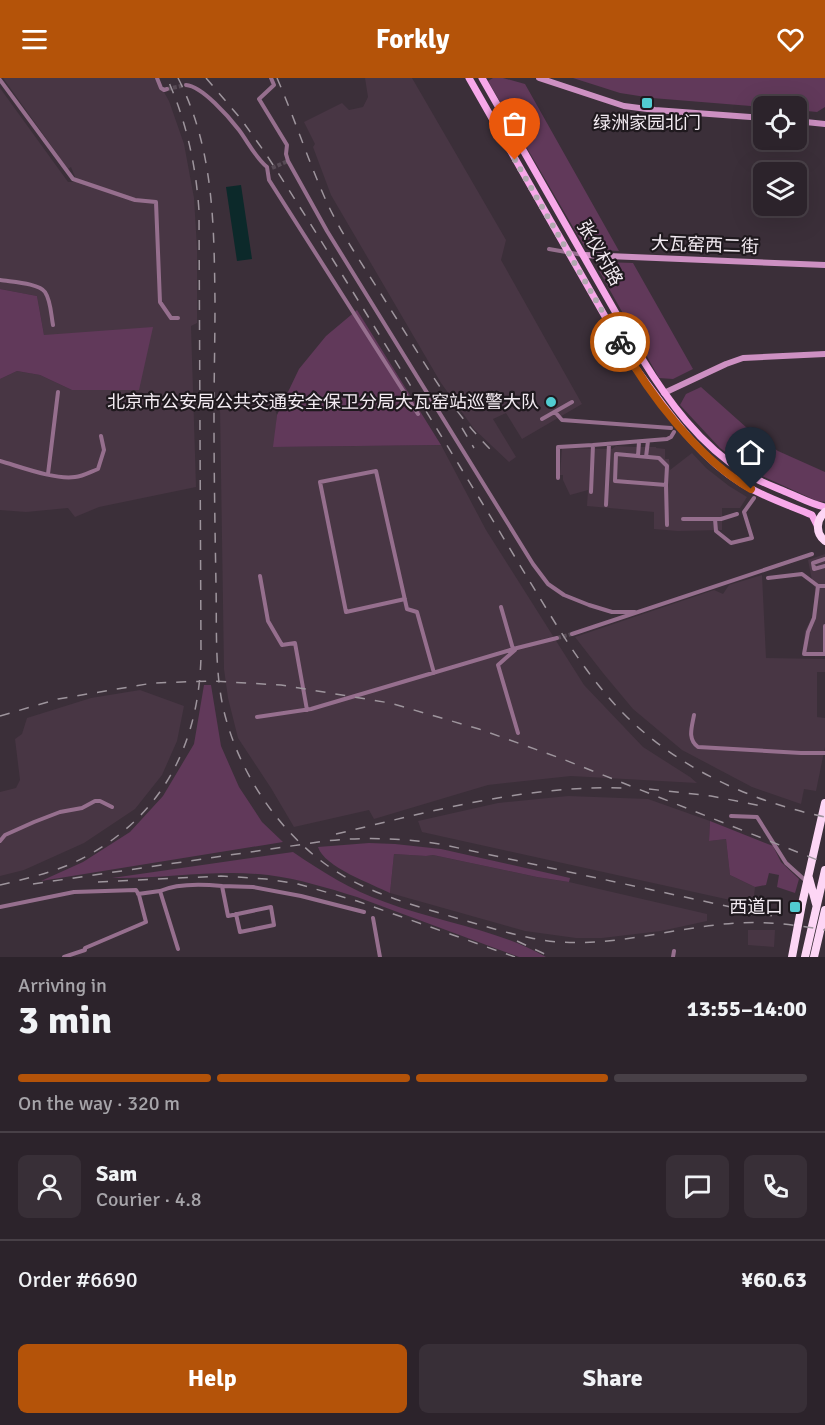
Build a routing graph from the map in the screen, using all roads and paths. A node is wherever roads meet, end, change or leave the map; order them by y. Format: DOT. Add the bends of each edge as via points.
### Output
graph roads {
  1 [pos="157,78"];
  2 [pos="271,78"];
  3 [pos="469,78"];
  4 [pos="482,78"];
  5 [pos="539,78"];
  6 [pos="0,80"];
  7 [pos="186,85"];
  8 [pos="167,89"];
  9 [pos="753,117"];
  10 [pos="807,122"];
  11 [pos="825,124"];
  12 [pos="549,249"];
  13 [pos="568,251"];
  14 [pos="584,255"];
  15 [pos="825,265"];
  16 [pos="0,280"];
  17 [pos="178,318"];
  18 [pos="53,325"];
  19 [pos="825,354"];
  20 [pos="58,392"];
  21 [pos="664,393"];
  22 [pos="572,402"];
  23 [pos="555,412"];
  24 [pos="418,414"];
  25 [pos="542,419"];
  26 [pos="101,436"];
  27 [pos="648,441"];
  28 [pos="639,442"];
  29 [pos="609,444"];
  30 [pos="593,445"];
  31 [pos="638,456"];
  32 [pos="646,457"];
  33 [pos="0,461"];
  34 [pos="48,474"];
  35 [pos="558,478"];
  36 [pos="666,485"];
  37 [pos="591,492"];
  38 [pos="754,498"];
  39 [pos="606,505"];
  40 [pos="825,507"];
  41 [pos="825,512"];
  42 [pos="737,514"];
  43 [pos="682,519"];
  44 [pos="715,519"];
  45 [pos="667,525"];
  46 [pos="818,527"];
  47 [pos="825,541"];
  48 [pos="812,554"];
  49 [pos="825,559"];
  50 [pos="825,566"];
  51 [pos="260,576"];
  52 [pos="768,578"];
  53 [pos="818,586"];
  54 [pos="825,586"];
  55 [pos="405,599"];
  56 [pos="501,607"];
  57 [pos="635,612"];
  58 [pos="825,626"];
  59 [pos="572,634"];
  60 [pos="557,638"];
  61 [pos="515,648"];
  62 [pos="825,654"];
  63 [pos="434,673"];
  64 [pos="307,710"];
  65 [pos="694,715"];
  66 [pos="257,717"];
  67 [pos="518,733"];
  68 [pos="825,753"];
  69 [pos="825,803"];
  70 [pos="112,807"];
  71 [pos="731,816"];
  72 [pos="0,842"];
  73 [pos="825,870"];
  74 [pos="808,880"];
  75 [pos="222,886"];
  76 [pos="160,891"];
  77 [pos="138,894"];
  78 [pos="0,907"];
  79 [pos="821,908"];
  80 [pos="363,912"];
  81 [pos="236,914"];
  82 [pos="373,918"];
  83 [pos="178,949"];
  84 [pos="674,951"];
  85 [pos="64,957"];
  86 [pos="380,957"];
  87 [pos="673,957"];
  88 [pos="792,957"];
  89 [pos="805,957"];
  90 [pos="814,957"];
  1 -- 8 [label="street" via="161,88"];
  2 -- 57 [label="street" via="274,85 259,99 287,145 288,161 297,179 532,564 548,584 564,595 612,612"];
  3 -- 13 [label="main road, 张仪村路"];
  4 -- 14 [label="main road, 张仪村路"];
  5 -- 9 [label="street" via="624,106"];
  6 -- 17 [label="street" via="73,179 135,200 156,202 160,302 171,318"];
  7 -- 24 [label="street" via="193,85 206,95 238,128 261,162 270,167 269,180"];
  10 -- 11 [label="street"];
  12 -- 13 [label="street"];
  13 -- 14 [label="street"];
  13 -- 46 [label="main road, 张仪村路" via="631,362 683,430 728,474 759,493 812,515"];
  14 -- 15 [label="street, 大瓦窑西二街"];
  14 -- 21 [label="main road, 张仪村路"];
  16 -- 18 [label="street" via="40,287 46,293"];
  19 -- 21 [label="street" via="743,358"];
  20 -- 34 [label="street"];
  21 -- 40 [label="main road, 张仪村路" via="704,440 745,473"];
  22 -- 23 [label="street"];
  23 -- 25 [label="street"];
  23 -- 27 [label="street" via="560,420 672,430 672,437"];
  26 -- 34 [label="street" via="104,450 98,469 77,477"];
  27 -- 28 [label="street"];
  27 -- 32 [label="street"];
  28 -- 29 [label="street"];
  28 -- 31 [label="street"];
  29 -- 30 [label="street"];
  29 -- 39 [label="street"];
  30 -- 35 [label="street" via="558,447"];
  30 -- 37 [label="street"];
  31 -- 32 [label="street"];
  31 -- 36 [label="street" via="616,454 615,481"];
  32 -- 36 [label="street" via="659,458 667,466"];
  33 -- 34 [label="street"];
  36 -- 45 [label="street"];
  38 -- 44 [label="street" via="744,512 752,538 730,543 716,531"];
  41 -- 46 [label="highway"];
  42 -- 44 [label="street"];
  43 -- 44 [label="street"];
  46 -- 47 [label="highway"];
  48 -- 57 [label="street"];
  49 -- 50 [label="street" via="813,563 814,569"];
  51 -- 64 [label="street" via="268,621 282,645 295,643"];
  52 -- 53 [label="street" via="802,574"];
  53 -- 54 [label="street"];
  53 -- 62 [label="street" via="804,654"];
  55 -- 55 [label="street" via="376,471 320,482 346,612"];
  55 -- 63 [label="street" via="407,609 417,612"];
  56 -- 61 [label="street"];
  57 -- 59 [label="street"];
  58 -- 62 [label="street"];
  60 -- 61 [label="street"];
  61 -- 63 [label="street"];
  61 -- 67 [label="street" via="498,665"];
  63 -- 64 [label="street"];
  64 -- 66 [label="street"];
  65 -- 68 [label="street" via="691,739 698,747"];
  69 -- 74 [label="highway"];
  70 -- 72 [label="street" via="95,801 34,822 5,835"];
  71 -- 74 [label="street" via="757,817 786,863"];
  73 -- 79 [label="highway"];
  74 -- 79 [label="highway"];
  74 -- 88 [label="highway"];
  75 -- 76 [label="street" via="201,884"];
  75 -- 80 [label="street" via="253,887"];
  75 -- 81 [label="street" via="228,916"];
  76 -- 77 [label="street"];
  76 -- 83 [label="street"];
  77 -- 78 [label="street" via="136,890 74,892"];
  77 -- 85 [label="street" via="146,922"];
  79 -- 89 [label="highway"];
  79 -- 90 [label="highway"];
  81 -- 81 [label="street" via="271,907 274,925 240,932"];
  82 -- 86 [label="street"];
  84 -- 87 [label="street"];
}
